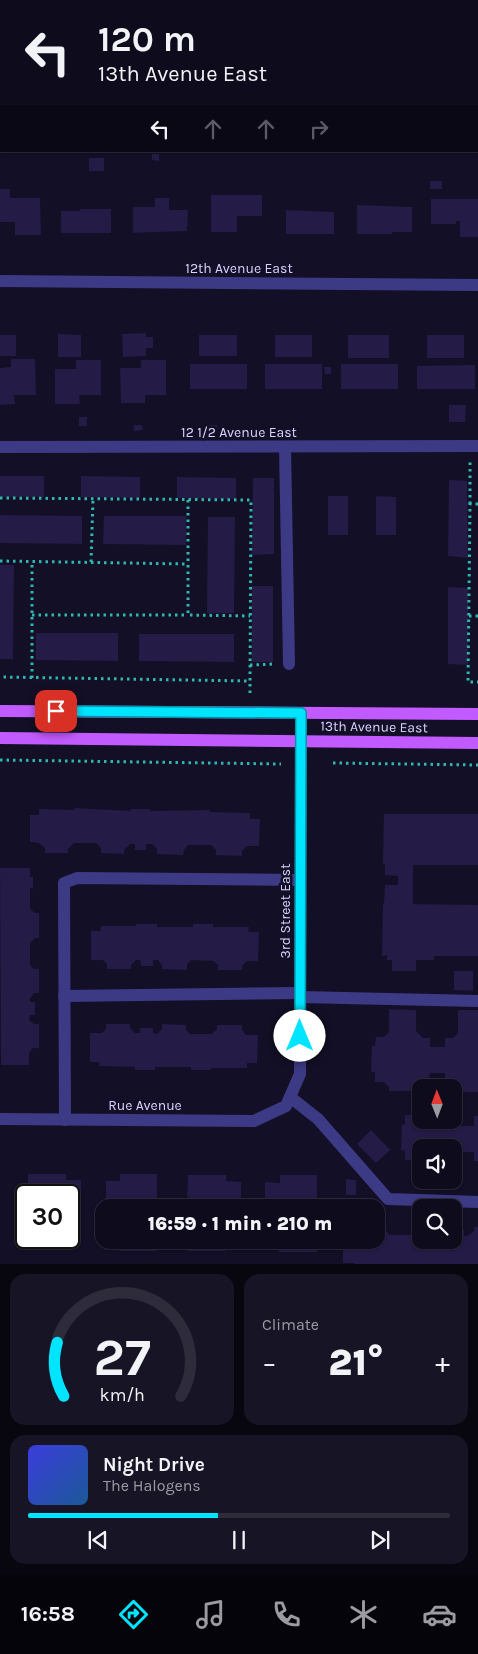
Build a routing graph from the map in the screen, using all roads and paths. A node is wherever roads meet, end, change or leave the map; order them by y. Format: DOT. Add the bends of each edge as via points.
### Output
graph roads {
  1 [pos="0,281"];
  2 [pos="478,284"];
  3 [pos="478,446"];
  4 [pos="0,447"];
  5 [pos="286,447"];
  6 [pos="470,461"];
  7 [pos="0,498"];
  8 [pos="93,499"];
  9 [pos="188,500"];
  10 [pos="470,504"];
  11 [pos="478,504"];
  12 [pos="0,561"];
  13 [pos="32,562"];
  14 [pos="92,562"];
  15 [pos="188,564"];
  16 [pos="188,615"];
  17 [pos="32,616"];
  18 [pos="250,616"];
  19 [pos="469,616"];
  20 [pos="478,616"];
  21 [pos="289,664"];
  22 [pos="250,665"];
  23 [pos="0,677"];
  24 [pos="32,678"];
  25 [pos="250,681"];
  26 [pos="478,682"];
  27 [pos="250,693"];
  28 [pos="0,711"];
  29 [pos="301,713"];
  30 [pos="478,714"];
  31 [pos="0,738"];
  32 [pos="301,741"];
  33 [pos="478,743"];
  34 [pos="0,760"];
  35 [pos="281,764"];
  36 [pos="334,764"];
  37 [pos="478,765"];
  38 [pos="300,880"];
  39 [pos="300,995"];
  40 [pos="64,996"];
  41 [pos="478,1001"];
  42 [pos="288,1102"];
  43 [pos="0,1119"];
  44 [pos="65,1120"];
  45 [pos="478,1202"];
  1 -- 2 [label="street, 12th Avenue East"];
  3 -- 5 [label="street, 12 1/2 Avenue East"];
  4 -- 5 [label="street, 12 1/2 Avenue East"];
  5 -- 21 [label="street"];
  6 -- 10 [label="path"];
  7 -- 8 [label="path"];
  8 -- 9 [label="path"];
  8 -- 14 [label="path"];
  9 -- 15 [label="path"];
  9 -- 18 [label="path" via="251,500"];
  10 -- 11 [label="path"];
  10 -- 19 [label="path"];
  12 -- 13 [label="path"];
  13 -- 14 [label="path"];
  13 -- 17 [label="path"];
  14 -- 15 [label="path"];
  15 -- 16 [label="path"];
  16 -- 17 [label="path"];
  16 -- 18 [label="path"];
  17 -- 24 [label="path"];
  18 -- 22 [label="path"];
  19 -- 20 [label="path"];
  19 -- 26 [label="path" via="468,682"];
  21 -- 22 [label="path"];
  22 -- 25 [label="path"];
  23 -- 24 [label="path"];
  24 -- 25 [label="path"];
  25 -- 27 [label="path"];
  28 -- 29 [label="main road, 13th Avenue East"];
  29 -- 30 [label="main road, 13th Avenue East"];
  29 -- 32 [label="street, 3rd Street East"];
  31 -- 32 [label="main road, 13th Avenue East"];
  32 -- 33 [label="main road, 13th Avenue East"];
  32 -- 38 [label="street, 3rd Street East"];
  34 -- 35 [label="path"];
  36 -- 37 [label="path"];
  38 -- 39 [label="street, 3rd Street East"];
  38 -- 40 [label="street" via="77,878 64,883"];
  39 -- 40 [label="street"];
  39 -- 41 [label="street"];
  39 -- 42 [label="street, 3rd Street East" via="300,1074"];
  40 -- 44 [label="street"];
  42 -- 44 [label="street, Rue Avenue" via="254,1121"];
  42 -- 45 [label="street" via="318,1119 388,1199"];
  43 -- 44 [label="street, Rue Avenue"];
}
